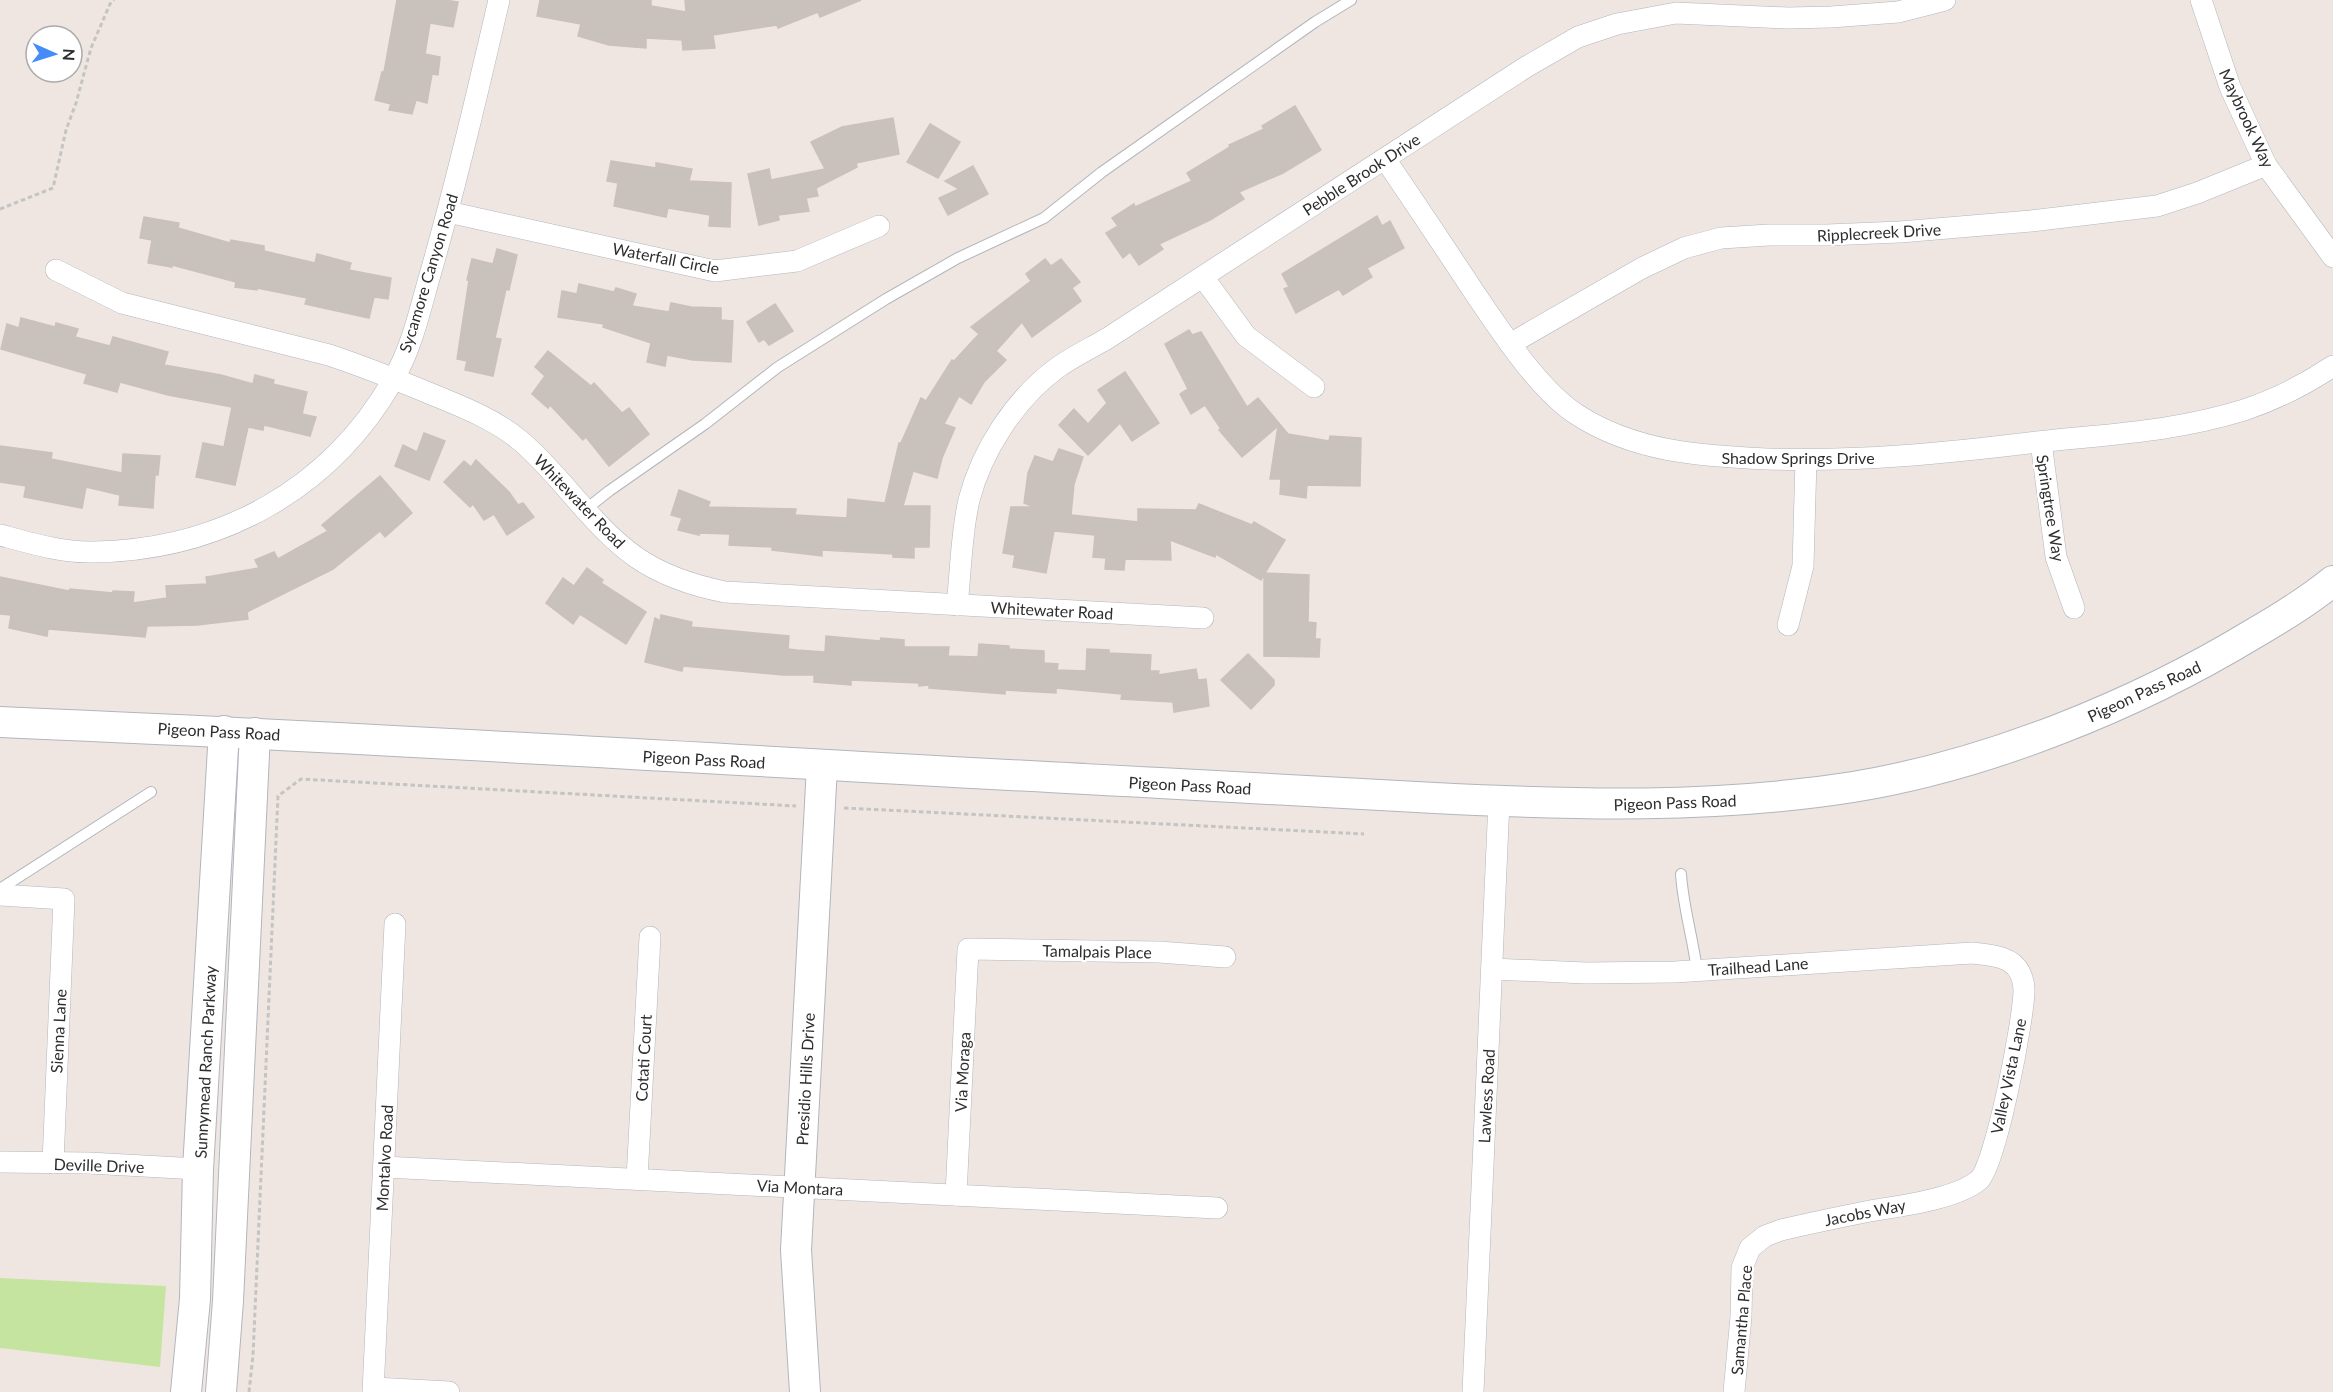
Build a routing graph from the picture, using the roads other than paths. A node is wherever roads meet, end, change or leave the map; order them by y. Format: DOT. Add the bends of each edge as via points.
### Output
graph roads {
  1 [pos="500,0"];
  2 [pos="1351,0"];
  3 [pos="1945,0"];
  4 [pos="2201,0"];
  5 [pos="1385,159"];
  6 [pos="2266,165"];
  7 [pos="448,212"];
  8 [pos="879,226"];
  9 [pos="2333,257"];
  10 [pos="56,270"];
  11 [pos="1203,277"];
  12 [pos="1510,344"];
  13 [pos="2333,366"];
  14 [pos="394,378"];
  15 [pos="1314,387"];
  16 [pos="2041,442"];
  17 [pos="1806,460"];
  18 [pos="585,510"];
  19 [pos="0,535"];
  20 [pos="2333,581"];
  21 [pos="957,605"];
  22 [pos="2074,608"];
  23 [pos="1203,618"];
  24 [pos="1788,625"];
  25 [pos="0,722"];
  26 [pos="224,731"];
  27 [pos="255,733"];
  28 [pos="822,766"];
  29 [pos="152,792"];
  30 [pos="1499,801"];
  31 [pos="1681,874"];
  32 [pos="0,889"];
  33 [pos="0,895"];
  34 [pos="396,924"];
  35 [pos="650,936"];
  36 [pos="968,949"];
  37 [pos="1225,957"];
  38 [pos="1492,969"];
  39 [pos="1697,971"];
  40 [pos="2019,971"];
  41 [pos="0,1162"];
  42 [pos="52,1163"];
  43 [pos="384,1167"];
  44 [pos="198,1169"];
  45 [pos="1981,1178"];
  46 [pos="637,1179"];
  47 [pos="800,1187"];
  48 [pos="956,1195"];
  49 [pos="1217,1208"];
  50 [pos="1750,1248"];
  51 [pos="222,1383"];
  52 [pos="374,1390"];
  53 [pos="186,1392"];
  54 [pos="449,1392"];
  55 [pos="805,1392"];
  56 [pos="1473,1392"];
  57 [pos="1734,1392"];
  1 -- 7 [label="street, Sycamore Canyon Road"];
  2 -- 18 [label="lane" via="1102,172 1044,218 958,258 778,367"];
  3 -- 5 [label="street, Pebble Brook Drive" via="1898,12 1831,17 1676,13 1617,24 1578,37 1547,55"];
  4 -- 6 [label="street, Maybrook Way" via="2230,87"];
  5 -- 11 [label="street, Pebble Brook Drive"];
  5 -- 12 [label="street, Shadow Springs Drive"];
  6 -- 9 [label="street, Maybrook Way"];
  6 -- 12 [label="street, Ripplecreek Drive" via="2157,206 1900,232 1721,238 1684,248 1641,268"];
  7 -- 8 [label="street, Waterfall Circle" via="715,271 797,261"];
  7 -- 14 [label="street, Sycamore Canyon Road" via="412,338"];
  10 -- 14 [label="street, Whitewater Road" via="122,303 329,355"];
  11 -- 15 [label="street" via="1246,336"];
  11 -- 21 [label="street, Pebble Brook Drive" via="1057,368 1022,399 976,478 969,502"];
  12 -- 17 [label="street, Shadow Springs Drive" via="1575,414 1611,433 1666,451"];
  13 -- 16 [label="street, Shadow Springs Drive" via="2246,409 2177,427"];
  14 -- 18 [label="street, Whitewater Road" via="490,420 516,437"];
  14 -- 19 [label="street, Sycamore Canyon Road" via="369,416 320,472 237,523 162,545 92,552"];
  16 -- 17 [label="street, Shadow Springs Drive" via="1942,454"];
  16 -- 22 [label="street, Springtree Way" via="2056,557"];
  17 -- 24 [label="street" via="1803,566"];
  18 -- 21 [label="street, Whitewater Road" via="617,543 644,563 663,574 706,588"];
  20 -- 30 [label="street, Pigeon Pass Road" via="2308,601 2210,660 2128,700 2056,731 1924,771 1859,786 1733,801 1631,805"];
  21 -- 23 [label="street, Whitewater Road"];
  25 -- 26 [label="street, Pigeon Pass Road"];
  26 -- 27 [label="street, Pigeon Pass Road"];
  26 -- 44 [label="street, Sunnymead Ranch Parkway"];
  27 -- 28 [label="street, Pigeon Pass Road"];
  27 -- 51 [label="street, Sunnymead Ranch Parkway"];
  28 -- 30 [label="street, Pigeon Pass Road"];
  28 -- 47 [label="street, Presidio Hills Drive"];
  29 -- 32 [label="lane"];
  30 -- 38 [label="street, Lawless Road"];
  31 -- 39 [label="lane"];
  33 -- 42 [label="street, Sienna Lane" via="64,899"];
  34 -- 43 [label="street, Montalvo Road"];
  35 -- 46 [label="street, Cotati Court"];
  36 -- 37 [label="street, Tamalpais Place"];
  36 -- 48 [label="street, Via Moraga"];
  38 -- 39 [label="street, Trailhead Lane" via="1586,973"];
  38 -- 56 [label="street, Lawless Road"];
  39 -- 40 [label="street, Trailhead Lane" via="1972,953 2007,959"];
  40 -- 45 [label="street, Valley Vista Lane" via="2024,989 2019,1033 1998,1128"];
  41 -- 42 [label="street, Deville Drive"];
  42 -- 44 [label="street, Deville Drive"];
  43 -- 46 [label="street, Via Montara"];
  43 -- 52 [label="street, Montalvo Road"];
  44 -- 51 [label="street" via="215,1180 218,1203 211,1334"];
  44 -- 53 [label="street, Sunnymead Ranch Parkway" via="195,1299"];
  45 -- 50 [label="street, Jacobs Way" via="1965,1189 1921,1201 1781,1230"];
  46 -- 47 [label="street, Via Montara"];
  47 -- 48 [label="street, Via Montara"];
  47 -- 55 [label="street, Presidio Hills Drive" via="796,1250"];
  48 -- 49 [label="street, Via Montara"];
  50 -- 57 [label="street, Samantha Place" via="1742,1268"];
  52 -- 54 [label="street"];
}
